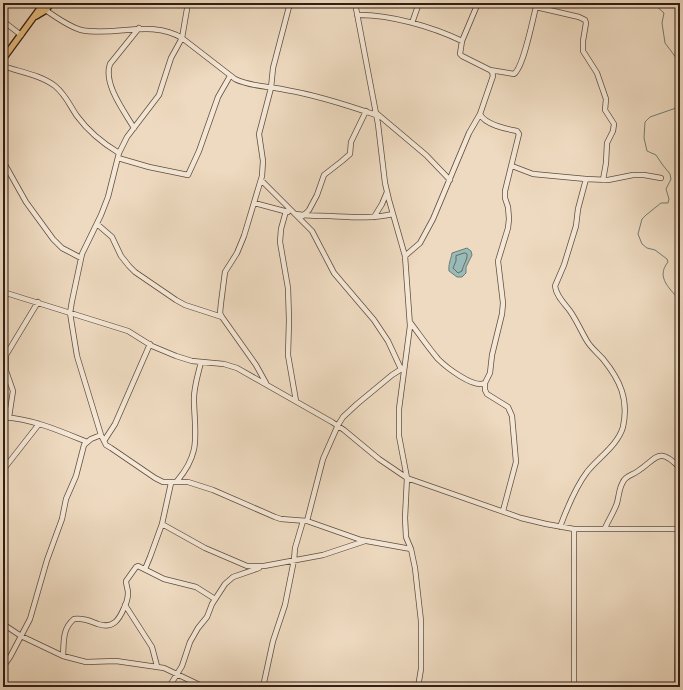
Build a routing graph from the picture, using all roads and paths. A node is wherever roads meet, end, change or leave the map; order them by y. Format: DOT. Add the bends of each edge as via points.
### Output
graph roads {
  1 [pos="36,3"];
  2 [pos="51,3"];
  3 [pos="188,3"];
  4 [pos="290,3"];
  5 [pos="355,3"];
  6 [pos="419,3"];
  7 [pos="478,3"];
  8 [pos="536,5"];
  9 [pos="44,7"];
  10 [pos="357,15"];
  11 [pos="3,21"];
  12 [pos="412,24"];
  13 [pos="139,28"];
  14 [pos="21,35"];
  15 [pos="182,38"];
  16 [pos="462,41"];
  17 [pos="3,59"];
  18 [pos="3,66"];
  19 [pos="490,70"];
  20 [pos="230,76"];
  21 [pos="271,88"];
  22 [pos="366,111"];
  23 [pos="376,113"];
  24 [pos="480,114"];
  25 [pos="134,128"];
  26 [pos="118,156"];
  27 [pos="3,161"];
  28 [pos="512,166"];
  29 [pos="661,178"];
  30 [pos="586,179"];
  31 [pos="261,180"];
  32 [pos="450,180"];
  33 [pos="603,180"];
  34 [pos="387,191"];
  35 [pos="254,203"];
  36 [pos="286,212"];
  37 [pos="294,213"];
  38 [pos="393,214"];
  39 [pos="303,216"];
  40 [pos="374,217"];
  41 [pos="97,224"];
  42 [pos="405,256"];
  43 [pos="81,258"];
  44 [pos="3,292"];
  45 [pos="38,302"];
  46 [pos="70,313"];
  47 [pos="222,317"];
  48 [pos="410,322"];
  49 [pos="150,344"];
  50 [pos="201,362"];
  51 [pos="403,368"];
  52 [pos="266,383"];
  53 [pos="485,383"];
  54 [pos="296,401"];
  55 [pos="3,417"];
  56 [pos="9,417"];
  57 [pos="39,424"];
  58 [pos="338,425"];
  59 [pos="101,435"];
  60 [pos="104,441"];
  61 [pos="87,442"];
  62 [pos="680,468"];
  63 [pos="3,470"];
  64 [pos="408,478"];
  65 [pos="174,482"];
  66 [pos="503,511"];
  67 [pos="305,521"];
  68 [pos="162,524"];
  69 [pos="560,527"];
  70 [pos="605,528"];
  71 [pos="574,529"];
  72 [pos="679,529"];
  73 [pos="367,541"];
  74 [pos="411,549"];
  75 [pos="294,560"];
  76 [pos="264,566"];
  77 [pos="144,569"];
  78 [pos="215,600"];
  79 [pos="125,605"];
  80 [pos="3,624"];
  81 [pos="21,636"];
  82 [pos="63,656"];
  83 [pos="157,666"];
  84 [pos="3,667"];
  85 [pos="178,674"];
  86 [pos="169,687"];
  87 [pos="204,687"];
  88 [pos="263,687"];
  89 [pos="418,687"];
  90 [pos="574,687"];
  91 [pos="677,687"];
  1 -- 9 [label="street"];
  2 -- 9 [label="main road"];
  3 -- 15 [label="street"];
  4 -- 21 [label="street" via="273,68"];
  5 -- 10 [label="street"];
  6 -- 12 [label="street"];
  7 -- 16 [label="street"];
  8 -- 19 [label="street" via="526,49 516,73"];
  8 -- 33 [label="street" via="585,20 583,51 597,74 606,100 605,110 614,124 607,143"];
  9 -- 13 [label="street" via="79,29 105,32"];
  9 -- 14 [label="main road"];
  10 -- 12 [label="street" via="381,16"];
  10 -- 23 [label="street"];
  11 -- 14 [label="street"];
  12 -- 16 [label="street"];
  13 -- 15 [label="street" via="173,33"];
  13 -- 25 [label="street" via="108,69 108,76 119,104"];
  14 -- 17 [label="main road"];
  15 -- 20 [label="street"];
  15 -- 25 [label="street" via="159,95"];
  16 -- 19 [label="street" via="462,56"];
  18 -- 26 [label="street" via="40,78 55,86 69,101 76,116"];
  19 -- 24 [label="street" via="493,76"];
  20 -- 21 [label="street" via="243,83"];
  20 -- 26 [label="street" via="218,97 188,174 148,167"];
  21 -- 22 [label="street" via="307,94"];
  21 -- 31 [label="street" via="259,134 263,162"];
  22 -- 23 [label="street"];
  22 -- 39 [label="street" via="353,136 350,154 324,175 317,195"];
  23 -- 32 [label="street" via="426,155"];
  23 -- 34 [label="street"];
  24 -- 28 [label="street" via="483,119 501,128 519,132"];
  24 -- 32 [label="street" via="469,133"];
  25 -- 26 [label="street"];
  26 -- 41 [label="street" via="108,197"];
  27 -- 43 [label="street" via="26,202 53,239 62,248"];
  28 -- 30 [label="street" via="533,174"];
  28 -- 53 [label="street" via="505,190 510,214 508,228 498,261 502,314 490,373"];
  29 -- 33 [label="street" via="639,175"];
  30 -- 33 [label="street"];
  30 -- 69 [label="street" via="576,226 555,289 587,341 615,375 624,399 624,417 619,436 583,477"];
  31 -- 35 [label="street"];
  31 -- 37 [label="street"];
  32 -- 42 [label="street" via="426,233 416,248"];
  34 -- 38 [label="street"];
  34 -- 40 [label="street"];
  35 -- 36 [label="street"];
  35 -- 47 [label="street" via="237,253 225,272 220,313"];
  36 -- 37 [label="street"];
  36 -- 54 [label="street" via="280,242 288,288 288,355"];
  37 -- 39 [label="street"];
  37 -- 51 [label="street" via="312,231 334,273 374,320"];
  38 -- 40 [label="street"];
  38 -- 42 [label="street"];
  39 -- 40 [label="street"];
  41 -- 43 [label="street"];
  41 -- 47 [label="street" via="112,237 121,256 135,272 185,305"];
  42 -- 48 [label="street"];
  43 -- 46 [label="street"];
  44 -- 45 [label="street"];
  45 -- 46 [label="street"];
  45 -- 56 [label="street" via="10,347 5,360 7,376 13,391"];
  46 -- 49 [label="street" via="128,331"];
  46 -- 59 [label="street" via="77,356"];
  47 -- 52 [label="street"];
  48 -- 51 [label="street" via="409,345"];
  48 -- 53 [label="street" via="438,359 449,368 473,383"];
  49 -- 50 [label="street" via="176,356"];
  49 -- 60 [label="street" via="115,424"];
  50 -- 52 [label="street" via="237,368"];
  50 -- 65 [label="street" via="194,402 195,447 186,471"];
  51 -- 58 [label="street" via="357,404"];
  51 -- 64 [label="street" via="399,436"];
  52 -- 54 [label="street"];
  53 -- 66 [label="street" via="487,394 508,407 512,416 516,462"];
  54 -- 58 [label="street"];
  55 -- 56 [label="street"];
  56 -- 57 [label="street"];
  57 -- 61 [label="street"];
  57 -- 63 [label="street"];
  58 -- 64 [label="street" via="379,459"];
  58 -- 67 [label="street" via="323,459"];
  59 -- 60 [label="street"];
  59 -- 61 [label="street"];
  60 -- 65 [label="street" via="146,474 163,482"];
  61 -- 81 [label="street" via="46,560 30,619"];
  62 -- 70 [label="street" via="659,455 639,471 625,478 614,511"];
  64 -- 66 [label="street"];
  64 -- 74 [label="street" via="405,518 406,536"];
  65 -- 67 [label="street" via="188,482 213,490 281,519"];
  65 -- 68 [label="street"];
  66 -- 69 [label="street"];
  67 -- 73 [label="street"];
  67 -- 75 [label="street" via="297,538"];
  68 -- 76 [label="street" via="205,548 246,566"];
  68 -- 77 [label="street"];
  69 -- 71 [label="street"];
  70 -- 71 [label="street"];
  70 -- 72 [label="street"];
  71 -- 90 [label="street"];
  72 -- 91 [label="street"];
  73 -- 74 [label="street"];
  73 -- 75 [label="street" via="323,555"];
  74 -- 89 [label="street" via="421,621 421,669"];
  75 -- 76 [label="street"];
  75 -- 88 [label="street" via="283,616 273,641"];
  76 -- 78 [label="street" via="233,577"];
  77 -- 78 [label="street" via="164,579 196,587"];
  77 -- 79 [label="street" via="136,567 126,581 128,594"];
  78 -- 85 [label="street" via="190,642"];
  79 -- 82 [label="street" via="119,620 112,625 104,626 90,620 78,619 71,622 64,636"];
  79 -- 83 [label="street" via="152,647"];
  80 -- 81 [label="street"];
  81 -- 82 [label="street"];
  81 -- 84 [label="street"];
  82 -- 83 [label="street" via="86,662 116,661"];
  83 -- 85 [label="street"];
  85 -- 86 [label="street"];
  85 -- 87 [label="street"];
}
